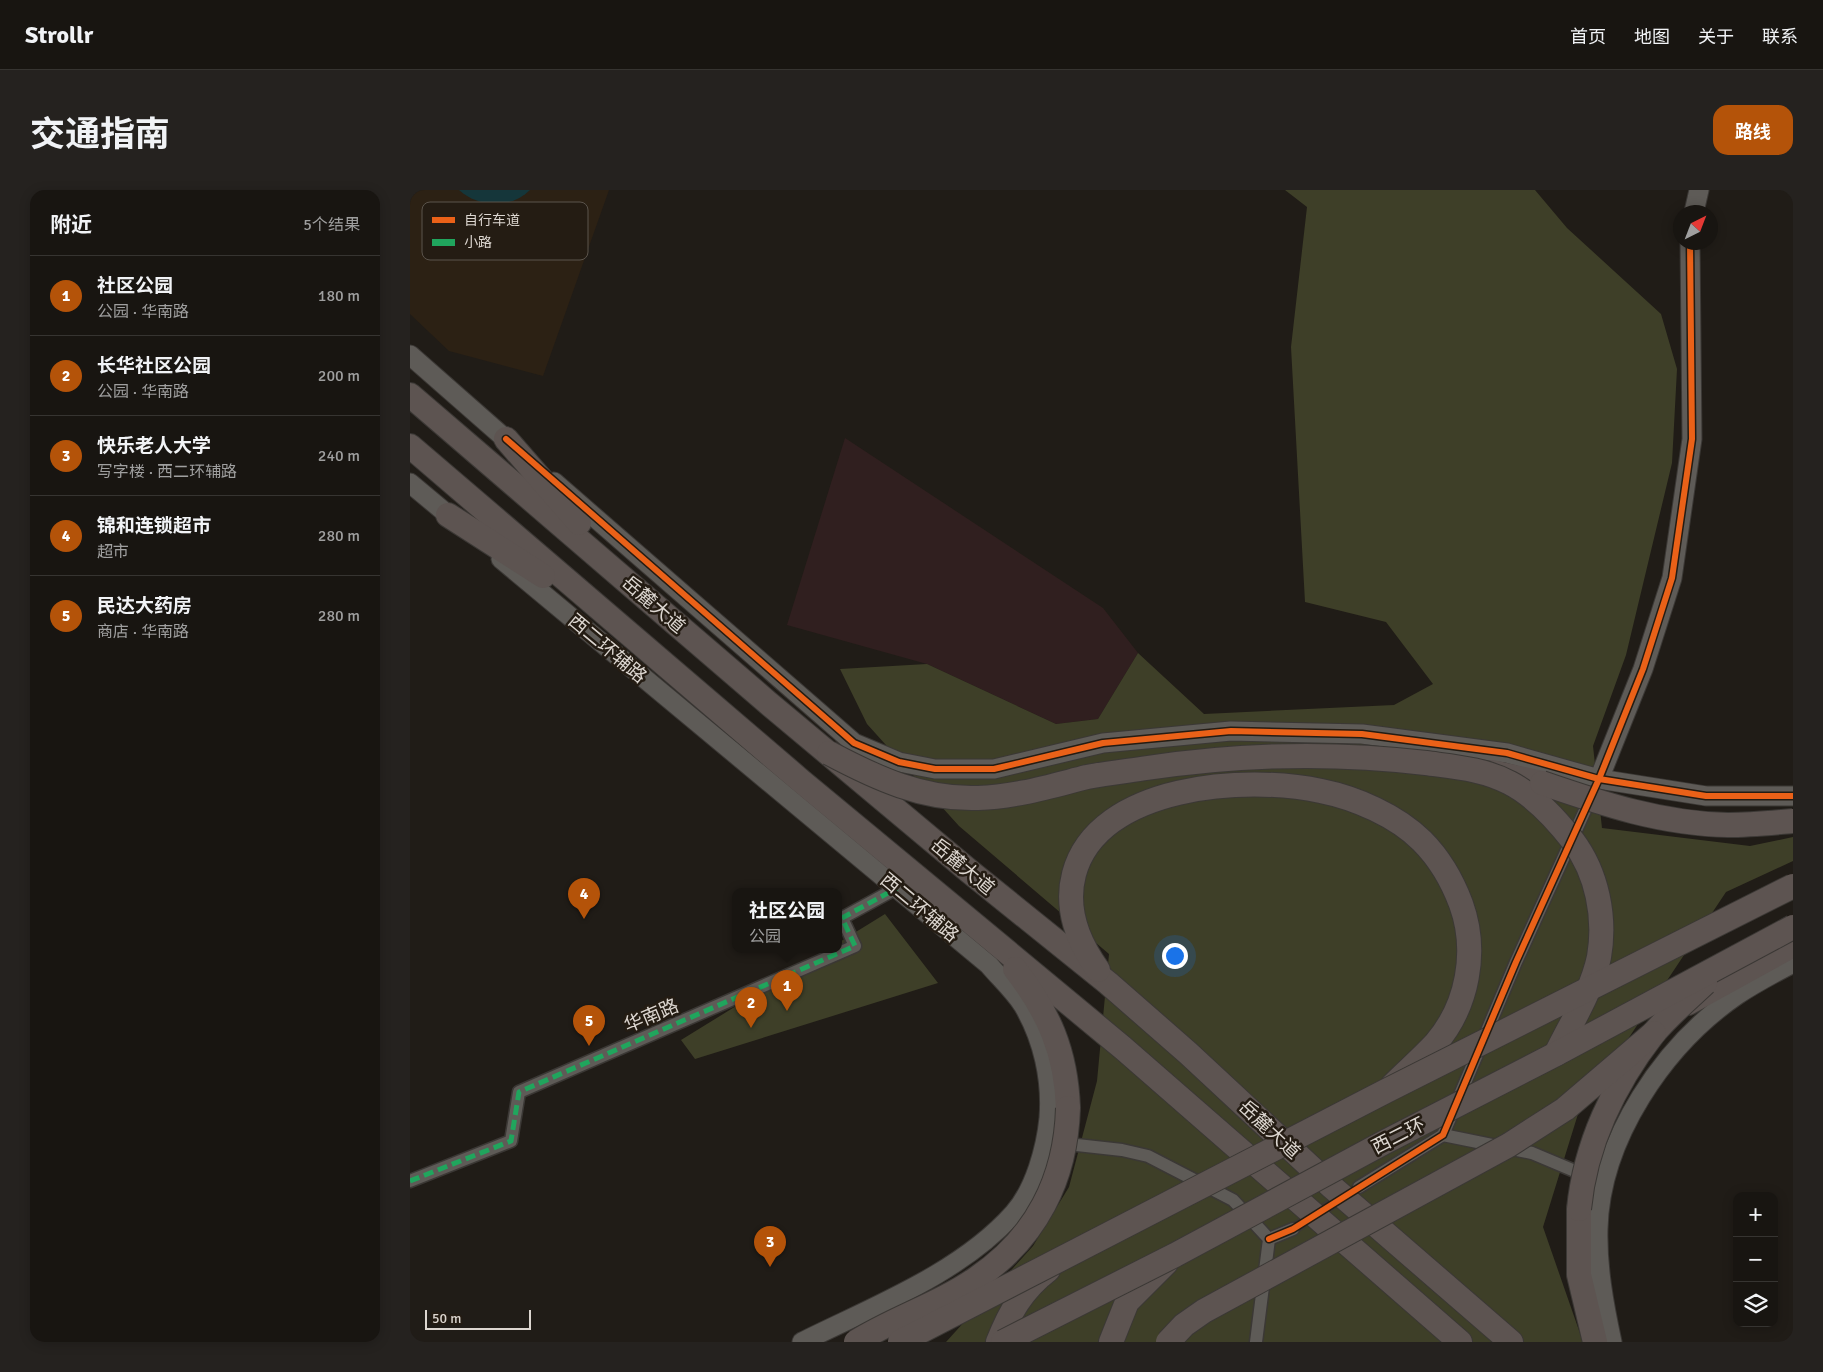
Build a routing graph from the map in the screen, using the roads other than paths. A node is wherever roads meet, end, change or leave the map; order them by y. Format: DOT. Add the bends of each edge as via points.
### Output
graph roads {
  1 [pos="1699,190"];
  2 [pos="1696,205"];
  3 [pos="1690,250"];
  4 [pos="410,355"];
  5 [pos="410,395"];
  6 [pos="506,439"];
  7 [pos="410,446"];
  8 [pos="410,483"];
  9 [pos="448,515"];
  10 [pos="634,586"];
  11 [pos="610,618"];
  12 [pos="829,754"];
  13 [pos="1474,770"];
  14 [pos="1599,779"];
  15 [pos="1793,796"];
  16 [pos="1793,821"];
  17 [pos="1793,886"];
  18 [pos="897,888"];
  19 [pos="842,918"];
  20 [pos="842,918"];
  21 [pos="1793,926"];
  22 [pos="985,933"];
  23 [pos="1793,945"];
  24 [pos="842,952"];
  25 [pos="840,953"];
  26 [pos="1793,963"];
  27 [pos="1724,965"];
  28 [pos="1108,983"];
  29 [pos="1675,1013"];
  30 [pos="1654,1033"];
  31 [pos="1556,1054"];
  32 [pos="1386,1092"];
  33 [pos="1443,1135"];
  34 [pos="1047,1141"];
  35 [pos="410,1181"];
  36 [pos="1603,1183"];
  37 [pos="1359,1187"];
  38 [pos="1293,1228"];
  39 [pos="1269,1238"];
  40 [pos="1175,1255"];
  41 [pos="1059,1261"];
  42 [pos="1426,1312"];
  43 [pos="802,1342"];
  44 [pos="856,1342"];
  45 [pos="900,1342"];
  46 [pos="998,1342"];
  47 [pos="1002,1342"];
  48 [pos="1111,1342"];
  49 [pos="1168,1342"];
  50 [pos="1256,1342"];
  51 [pos="1447,1342"];
  52 [pos="1460,1342"];
  53 [pos="1511,1342"];
  54 [pos="1595,1342"];
  55 [pos="1612,1342"];
  1 -- 2 [label="street"];
  3 -- 14 [label="street" via="1692,438 1672,578 1643,669"];
  4 -- 6 [label="street"];
  5 -- 10 [label="highway, 岳麓大道"];
  6 -- 10 [label="highway"];
  6 -- 14 [label="street" via="854,743 898,762 935,769 994,768 1103,743 1231,731 1362,734 1507,753"];
  7 -- 11 [label="highway, 岳麓大道"];
  8 -- 9 [label="street, 西二环辅路"];
  9 -- 11 [label="highway"];
  9 -- 18 [label="street, 西二环辅路"];
  10 -- 12 [label="highway, 岳麓大道"];
  11 -- 22 [label="highway, 岳麓大道"];
  12 -- 13 [label="highway, bridge" via="905,789 976,799 1150,767 1274,756 1386,758"];
  12 -- 28 [label="highway, 岳麓大道"];
  13 -- 16 [label="highway, bridge" via="1522,777 1660,818 1728,825"];
  13 -- 31 [label="highway, bridge" via="1510,783 1561,825 1589,867 1596,887 1601,929 1598,957 1591,982"];
  14 -- 15 [label="street" via="1706,796"];
  14 -- 33 [label="street" via="1516,962"];
  17 -- 32 [label="highway, bridge"];
  18 -- 19 [label="street, 华南路"];
  18 -- 34 [label="street, 西二环辅路" via="989,965 1023,1005 1046,1057 1050,1099"];
  20 -- 24 [label="street, 华南路" via="856,946"];
  21 -- 27 [label="highway, 西二环, bridge"];
  22 -- 42 [label="highway, 岳麓大道" via="1124,1048"];
  22 -- 44 [label="highway, bridge" via="1047,1015 1064,1061 1068,1108 1066,1140 1056,1182 1037,1218 1000,1260 976,1279"];
  23 -- 29 [label="highway, bridge" via="1714,987"];
  25 -- 35 [label="street, 华南路" via="519,1092 511,1140"];
  26 -- 36 [label="street" via="1736,996 1679,1044 1628,1115"];
  27 -- 29 [label="highway, bridge"];
  27 -- 31 [label="highway, 西二环, bridge"];
  28 -- 32 [label="highway, bridge" via="1085,950 1076,928 1071,894 1083,851 1109,822 1164,797 1234,785 1266,784 1322,791 1345,798 1388,816 1421,840 1449,876 1468,929 1469,967 1450,1022 1435,1043"];
  28 -- 53 [label="highway, 岳麓大道" via="1332,1187"];
  29 -- 30 [label="highway, bridge"];
  30 -- 49 [label="highway, bridge" via="1587,1092 1525,1135 1204,1311"];
  30 -- 54 [label="highway, bridge" via="1624,1076 1603,1118 1581,1184 1579,1275"];
  31 -- 40 [label="highway, 西二环, bridge"];
  32 -- 41 [label="highway, bridge"];
  33 -- 36 [label="street" via="1532,1154"];
  33 -- 37 [label="street"];
  34 -- 39 [label="street" via="1148,1156 1233,1200"];
  34 -- 43 [label="street, 西二环辅路" via="1034,1179 1015,1211 984,1241 927,1280"];
  36 -- 55 [label="street" via="1598,1229 1601,1294"];
  38 -- 39 [label="street"];
  39 -- 50 [label="street"];
  40 -- 47 [label="highway, 西二环, bridge"];
  40 -- 48 [label="highway, bridge" via="1127,1302"];
  41 -- 45 [label="highway, bridge"];
  41 -- 46 [label="highway, bridge" via="1020,1296 1010,1311"];
  42 -- 51 [label="highway"];
  42 -- 52 [label="highway, 岳麓大道"];
}
